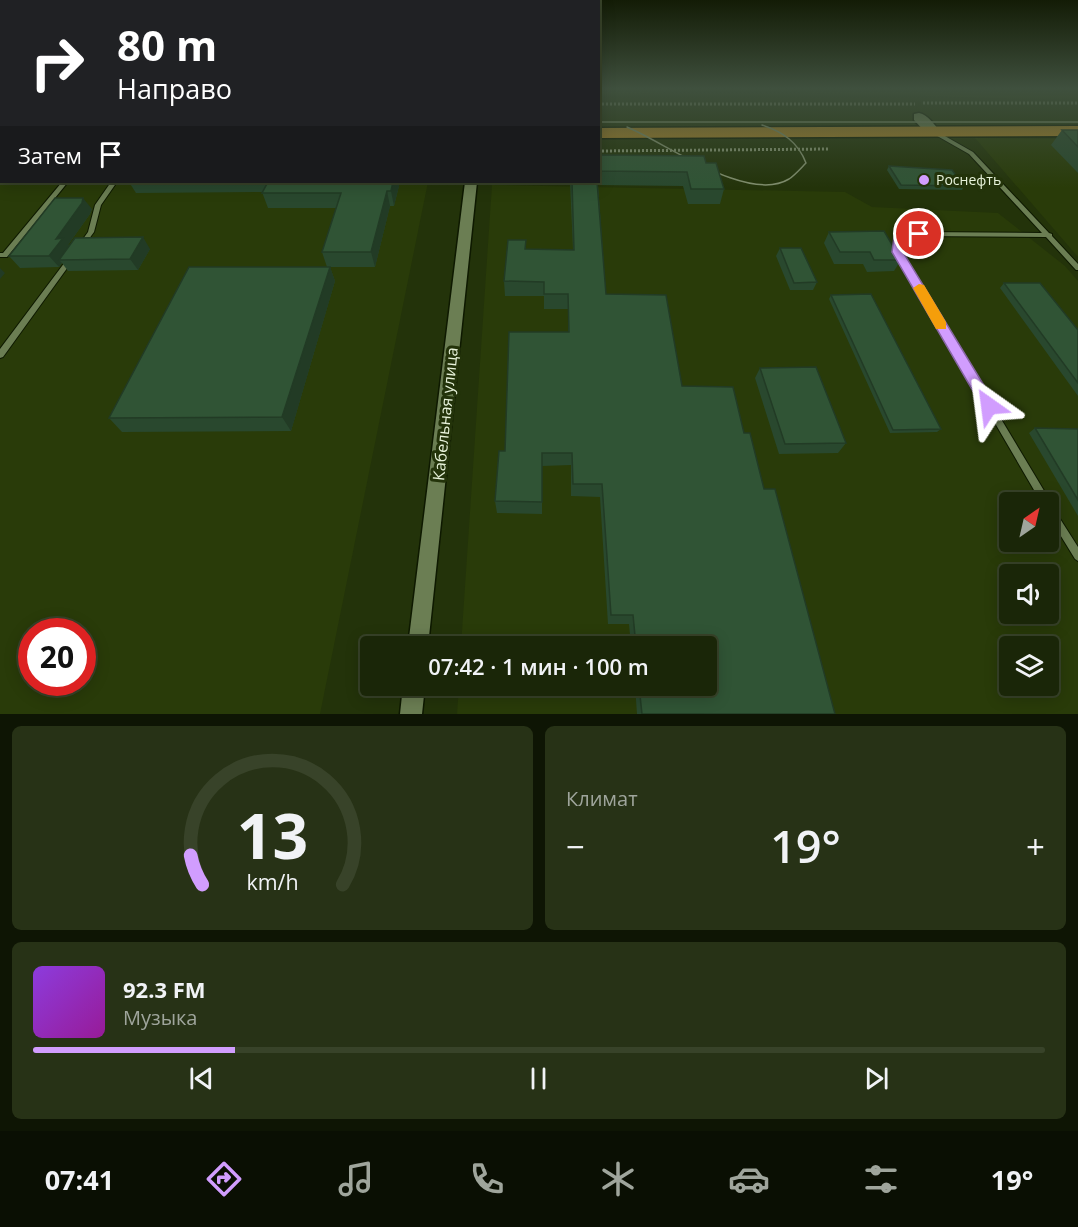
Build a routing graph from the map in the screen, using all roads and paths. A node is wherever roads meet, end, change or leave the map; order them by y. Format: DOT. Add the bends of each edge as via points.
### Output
graph roads {
  1 [pos="924,122"];
  2 [pos="1078,131"];
  3 [pos="933,132"];
  4 [pos="600,133"];
  5 [pos="830,149"];
  6 [pos="600,151"];
  7 [pos="64,183"];
  8 [pos="113,183"];
  9 [pos="471,183"];
  10 [pos="1050,235"];
  11 [pos="0,255"];
  12 [pos="1078,268"];
  13 [pos="0,355"];
  14 [pos="1040,492"];
  15 [pos="1059,524"];
  16 [pos="1078,556"];
  17 [pos="419,636"];
  18 [pos="413,696"];
  19 [pos="411,714"];
  1 -- 3 [label="main road"];
  2 -- 3 [label="main road"];
  3 -- 4 [label="main road"];
  3 -- 10 [label="lane" via="971,153"];
  5 -- 6 [label="path"];
  7 -- 11 [label="lane" via="5,255"];
  8 -- 13 [label="lane" via="98,205 91,232"];
  9 -- 17 [label="street, Кабельная улица"];
  10 -- 12 [label="lane"];
  10 -- 14 [label="lane" via="919,234 898,240 898,252"];
  15 -- 16 [label="lane"];
  18 -- 19 [label="street"];
}
